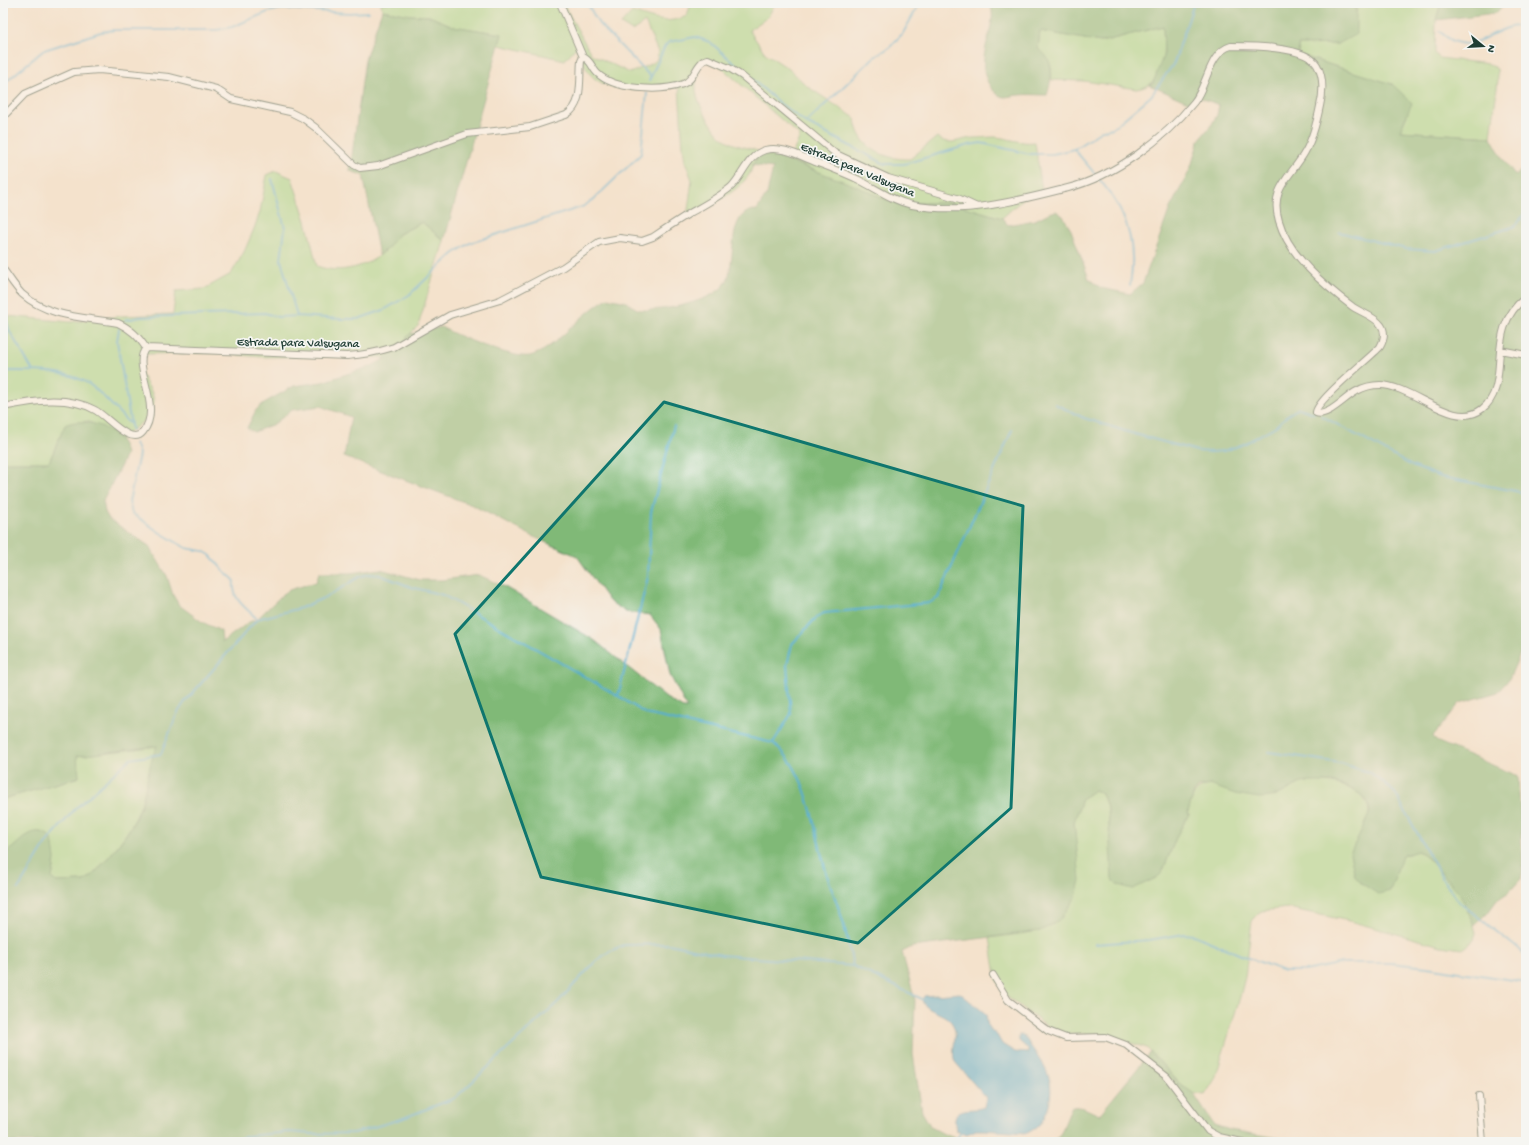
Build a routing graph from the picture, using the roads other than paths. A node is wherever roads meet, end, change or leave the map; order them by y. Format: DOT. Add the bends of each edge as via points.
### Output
graph roads {
  1 [pos="560,3"];
  2 [pos="583,57"];
  3 [pos="3,117"];
  4 [pos="978,208"];
  5 [pos="3,269"];
  6 [pos="1526,297"];
  7 [pos="146,348"];
  8 [pos="1500,350"];
  9 [pos="1526,355"];
  10 [pos="3,407"];
  11 [pos="993,975"];
  12 [pos="1480,1096"];
  13 [pos="1242,1142"];
  14 [pos="1483,1142"];
  1 -- 2 [label="street"];
  2 -- 3 [label="street" via="576,104 566,115 530,127 467,134 367,168 357,167 349,162 316,128 290,112 231,99 216,89 169,76 98,70 74,72 25,94"];
  2 -- 4 [label="street" via="597,73 616,84 662,87 685,83 700,62 714,60 742,76 836,154 888,178 960,199"];
  4 -- 7 [label="street, Estrada para Valsugana" via="911,204 886,196 846,174 783,150 766,150 753,158 731,187 653,237 642,241 620,238 599,242 564,267 500,300 450,315 394,347 372,354 347,356"];
  4 -- 8 [label="street, Estrada para Valsugana" via="1069,188 1123,166 1165,131 1195,101 1216,58 1224,48 1260,47 1300,53 1317,64 1323,94 1305,152 1279,190 1278,220 1293,249 1304,262 1335,292 1356,309 1377,320 1384,329 1380,347 1328,396 1316,412 1324,414 1356,391 1387,385 1455,414 1476,413 1494,396"];
  5 -- 7 [label="street" via="21,294 39,306 61,314 118,323 136,334"];
  6 -- 8 [label="street, Estrada para Valsugana" via="1510,313 1501,336"];
  7 -- 10 [label="street" via="143,351 142,362 149,398 149,418 143,432 137,436 131,437 124,433 95,410 68,401 41,401"];
  8 -- 9 [label="street"];
  11 -- 13 [label="street" via="1008,1000 1048,1031 1066,1038 1104,1036 1126,1045 1167,1076 1208,1130 1219,1137"];
  12 -- 14 [label="street"];
}
